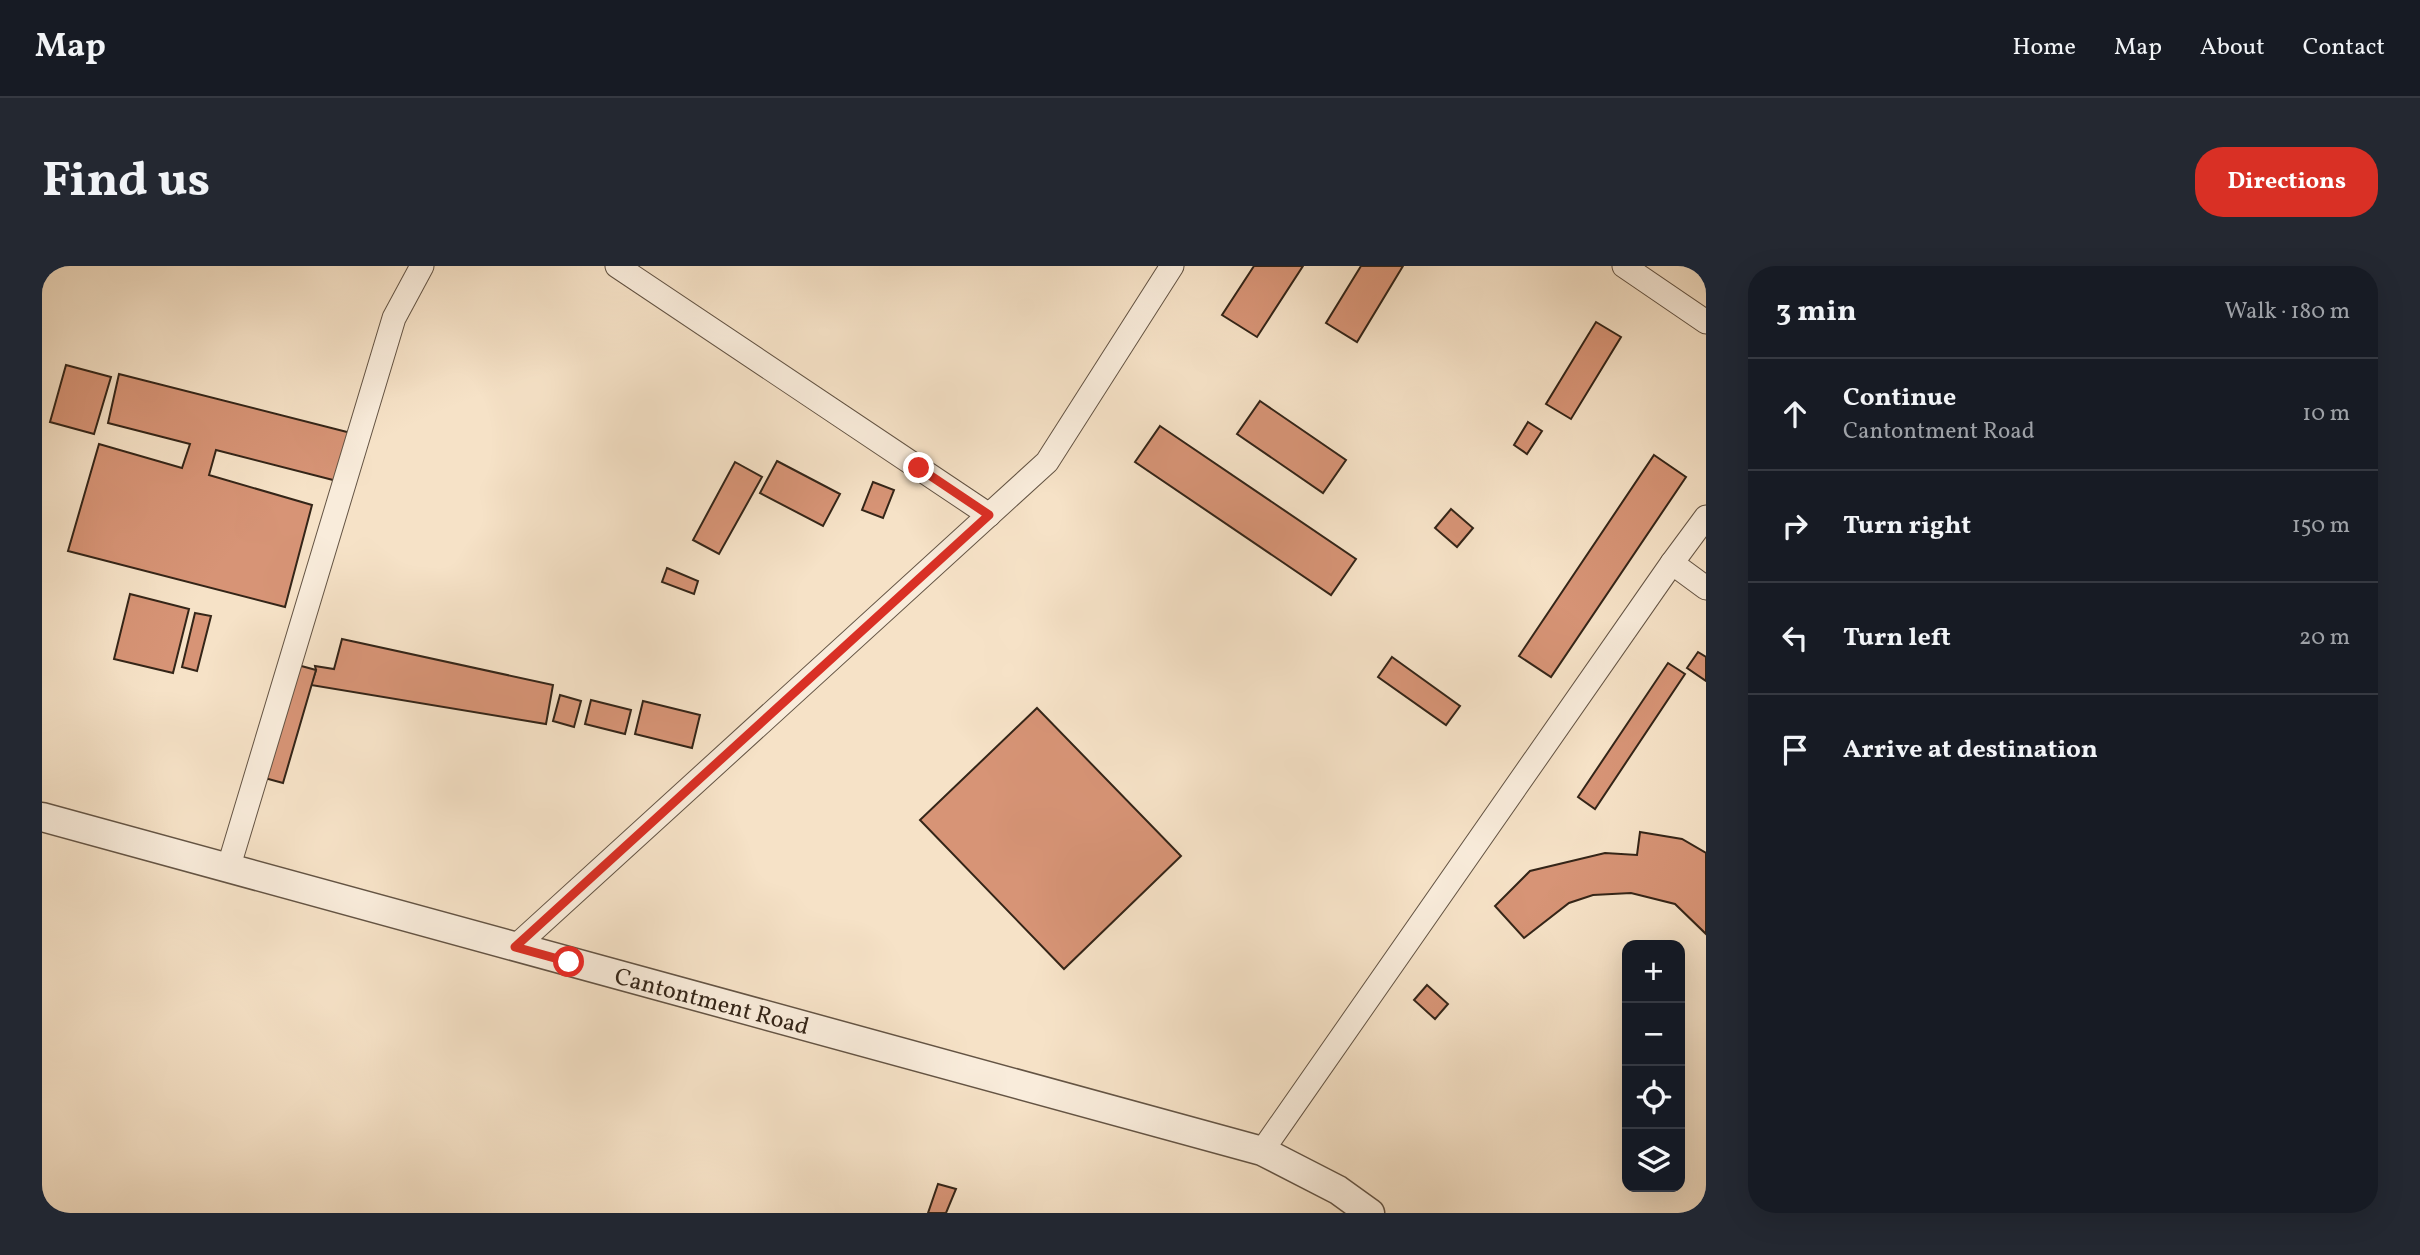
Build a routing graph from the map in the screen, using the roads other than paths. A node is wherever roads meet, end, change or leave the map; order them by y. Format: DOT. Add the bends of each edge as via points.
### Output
graph roads {
  1 [pos="422,266"];
  2 [pos="617,266"];
  3 [pos="1172,266"];
  4 [pos="1623,266"];
  5 [pos="1706,322"];
  6 [pos="989,515"];
  7 [pos="1706,517"];
  8 [pos="1671,563"];
  9 [pos="1706,588"];
  10 [pos="42,817"];
  11 [pos="228,869"];
  12 [pos="515,947"];
  13 [pos="1262,1151"];
  14 [pos="1370,1213"];
  1 -- 11 [label="street" via="394,318"];
  2 -- 6 [label="street"];
  3 -- 6 [label="street" via="1047,462"];
  4 -- 5 [label="street"];
  6 -- 12 [label="street"];
  7 -- 8 [label="street"];
  8 -- 9 [label="street"];
  8 -- 13 [label="street"];
  10 -- 11 [label="street, Cantontment Road"];
  11 -- 12 [label="street, Cantontment Road"];
  12 -- 13 [label="street, Cantontment Road"];
  13 -- 14 [label="street, Cantontment Road"];
}
